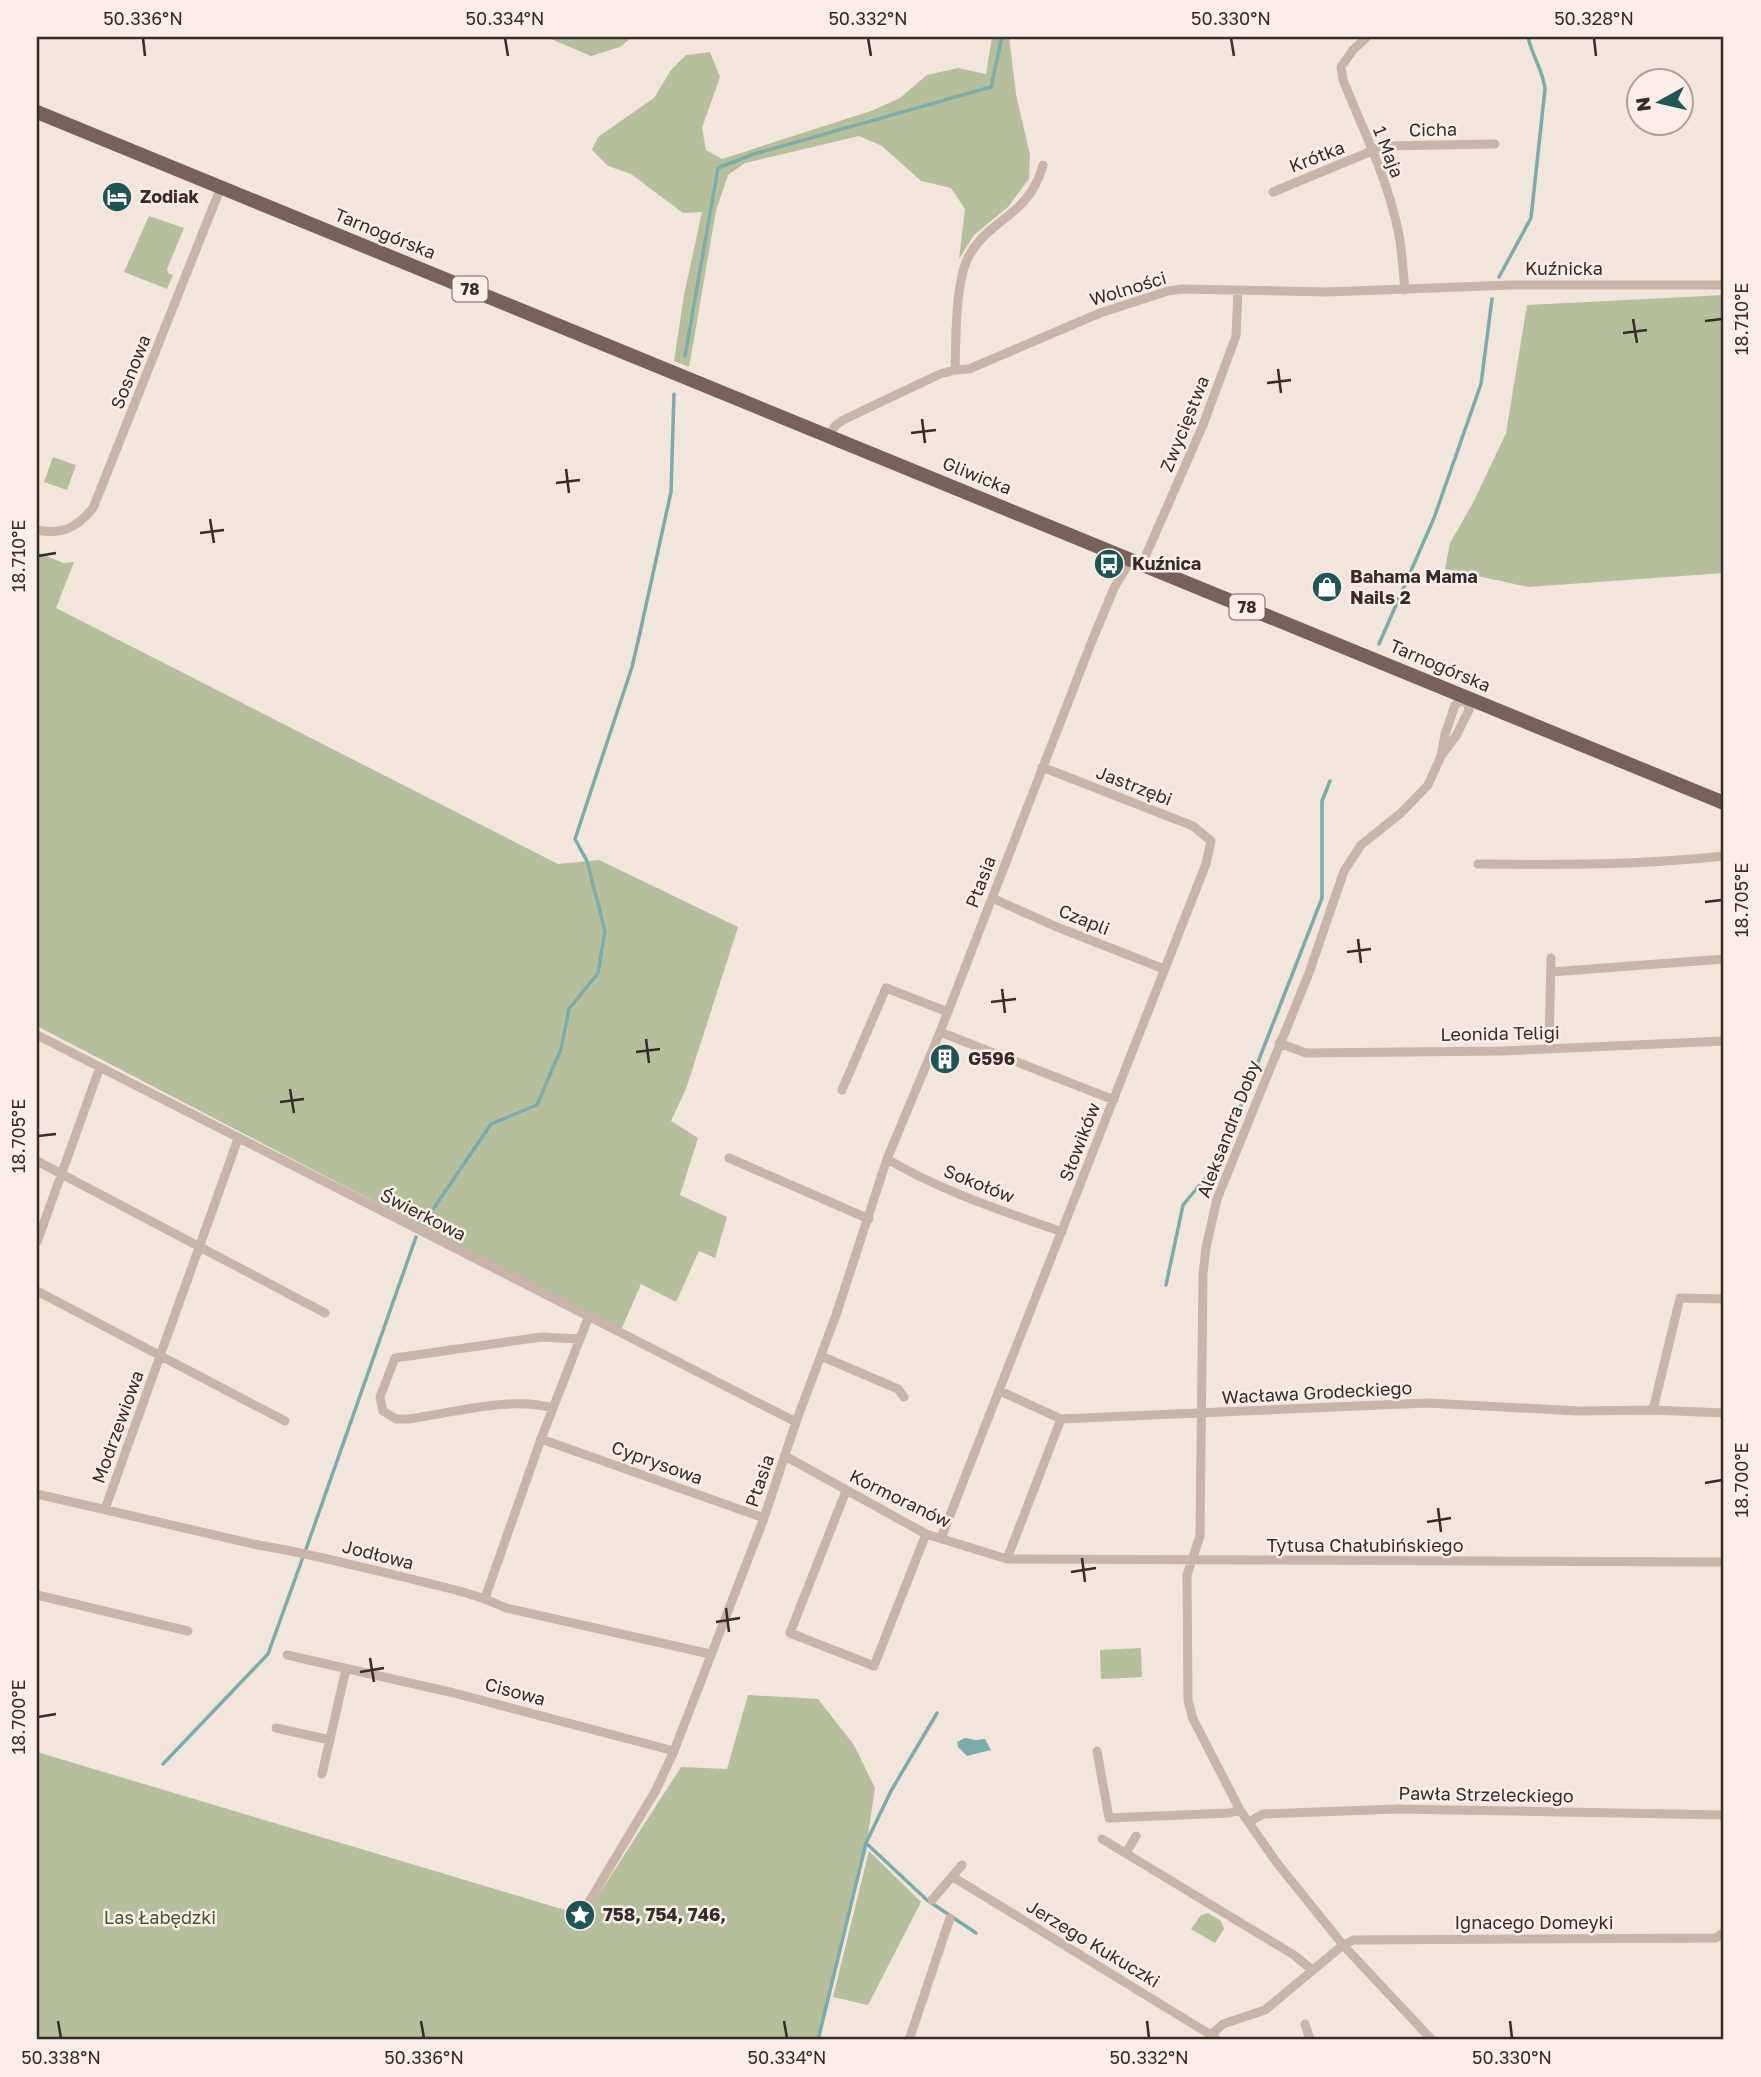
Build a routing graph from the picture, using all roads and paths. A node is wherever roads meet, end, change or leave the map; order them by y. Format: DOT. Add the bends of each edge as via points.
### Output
graph roads {
  1 [pos="1367,37"];
  2 [pos="37,112"];
  3 [pos="1495,144"];
  4 [pos="1373,152"];
  5 [pos="1043,165"];
  6 [pos="221,187"];
  7 [pos="1273,192"];
  8 [pos="1724,285"];
  9 [pos="1405,290"];
  10 [pos="1238,291"];
  11 [pos="954,370"];
  12 [pos="719,391"];
  13 [pos="829,436"];
  14 [pos="37,530"];
  15 [pos="1137,562"];
  16 [pos="1466,698"];
  17 [pos="1042,768"];
  18 [pos="1724,803"];
  19 [pos="1211,841"];
  20 [pos="1724,856"];
  21 [pos="1478,864"];
  22 [pos="992,898"];
  23 [pos="1551,958"];
  24 [pos="1724,958"];
  25 [pos="1164,970"];
  26 [pos="1551,972"];
  27 [pos="948,1012"];
  28 [pos="940,1032"];
  29 [pos="37,1035"];
  30 [pos="1724,1041"];
  31 [pos="1279,1043"];
  32 [pos="1549,1049"];
  33 [pos="100,1067"];
  34 [pos="842,1090"];
  35 [pos="1114,1100"];
  36 [pos="238,1139"];
  37 [pos="729,1158"];
  38 [pos="887,1159"];
  39 [pos="37,1161"];
  40 [pos="62,1174"];
  41 [pos="869,1219"];
  42 [pos="1062,1232"];
  43 [pos="37,1242"];
  44 [pos="201,1247"];
  45 [pos="37,1291"];
  46 [pos="1724,1299"];
  47 [pos="325,1313"];
  48 [pos="588,1318"];
  49 [pos="579,1339"];
  50 [pos="160,1356"];
  51 [pos="821,1356"];
  52 [pos="1000,1391"];
  53 [pos="904,1397"];
  54 [pos="552,1408"];
  55 [pos="1653,1410"];
  56 [pos="1724,1413"];
  57 [pos="1202,1415"];
  58 [pos="1061,1419"];
  59 [pos="285,1422"];
  60 [pos="796,1422"];
  61 [pos="541,1439"];
  62 [pos="785,1456"];
  63 [pos="846,1491"];
  64 [pos="37,1494"];
  65 [pos="105,1509"];
  66 [pos="764,1518"];
  67 [pos="926,1534"];
  68 [pos="941,1538"];
  69 [pos="1007,1559"];
  70 [pos="1190,1562"];
  71 [pos="1724,1562"];
  72 [pos="37,1595"];
  73 [pos="485,1598"];
  74 [pos="188,1631"];
  75 [pos="287,1654"];
  76 [pos="710,1654"];
  77 [pos="346,1669"];
  78 [pos="276,1728"];
  79 [pos="330,1740"];
  80 [pos="674,1751"];
  81 [pos="1097,1751"];
  82 [pos="322,1774"];
  83 [pos="1240,1810"];
  84 [pos="1724,1815"];
  85 [pos="1249,1822"];
  86 [pos="1136,1836"];
  87 [pos="1102,1839"];
  88 [pos="1126,1853"];
  89 [pos="962,1865"];
  90 [pos="953,1877"];
  91 [pos="932,1900"];
  92 [pos="583,1912"];
  93 [pos="950,1918"];
  94 [pos="1724,1932"];
  95 [pos="1343,1945"];
  96 [pos="1312,1970"];
  97 [pos="1305,2024"];
  98 [pos="1214,2037"];
  99 [pos="909,2040"];
  100 [pos="1310,2040"];
  101 [pos="1432,2040"];
  1 -- 4 [label="street, 1 Maja" via="1341,67"];
  2 -- 6 [label="main road, Tarnogórska / 78"];
  3 -- 4 [label="street, Cicha" via="1384,146"];
  4 -- 7 [label="street, Krótka"];
  4 -- 9 [label="street, 1 Maja" via="1399,232"];
  5 -- 11 [label="street" via="1038,183 1022,206 981,239 968,257 962,274"];
  6 -- 12 [label="main road, Tarnogórska / 78"];
  6 -- 14 [label="street, Sosnowa" via="93,508 66,530"];
  8 -- 9 [label="street, Kuźnicka"];
  9 -- 10 [label="street, Wolności"];
  10 -- 11 [label="street, Wolności" via="1168,291 1100,313 969,369"];
  10 -- 15 [label="street, Zwycięstwa" via="1236,336 1203,425"];
  11 -- 13 [label="street, Wolności" via="843,420"];
  12 -- 13 [label="main road, Gliwicka / 78"];
  13 -- 15 [label="main road, Gliwicka / 78"];
  15 -- 16 [label="main road, Tarnogórska / 78"];
  15 -- 17 [label="street, Ptasia" via="1109,600"];
  16 -- 18 [label="main road, Tarnogórska / 78"];
  16 -- 31 [label="street, Aleksandra Doby" via="1455,705 1428,785 1362,845 1344,871"];
  17 -- 19 [label="street, Jastrzębi" via="1193,826"];
  17 -- 22 [label="street, Ptasia"];
  19 -- 25 [label="street, Słowików"];
  20 -- 21 [label="street" via="1567,865"];
  22 -- 25 [label="street, Czapli"];
  22 -- 27 [label="street, Ptasia"];
  23 -- 26 [label="street"];
  24 -- 26 [label="street"];
  25 -- 35 [label="street, Słowików"];
  26 -- 32 [label="street"];
  27 -- 28 [label="street, Ptasia"];
  27 -- 34 [label="street" via="886,988"];
  28 -- 35 [label="street"];
  28 -- 38 [label="street, Ptasia"];
  29 -- 33 [label="street, Świerkowa"];
  30 -- 32 [label="street, Leonida Teligi"];
  31 -- 32 [label="street, Leonida Teligi" via="1306,1053"];
  31 -- 57 [label="street, Aleksandra Doby" via="1210,1224 1203,1274"];
  33 -- 36 [label="street, Świerkowa"];
  33 -- 40 [label="street"];
  35 -- 42 [label="street, Słowików"];
  36 -- 44 [label="street, Modrzewiowa"];
  36 -- 48 [label="street, Świerkowa"];
  37 -- 41 [label="street"];
  38 -- 41 [label="street, Ptasia"];
  38 -- 42 [label="street, Sokołów" via="912,1174"];
  39 -- 40 [label="street"];
  40 -- 43 [label="street"];
  40 -- 44 [label="street"];
  41 -- 51 [label="street, Ptasia"];
  42 -- 52 [label="street, Słowików"];
  44 -- 47 [label="street"];
  44 -- 50 [label="street, Modrzewiowa"];
  45 -- 50 [label="street, Modrzewiowa"];
  46 -- 55 [label="street" via="1680,1298"];
  48 -- 49 [label="street"];
  48 -- 60 [label="street, Świerkowa"];
  49 -- 54 [label="street"];
  49 -- 54 [label="street" via="541,1337 395,1358 380,1397 383,1411 396,1419 516,1404"];
  50 -- 59 [label="street, Modrzewiowa"];
  50 -- 65 [label="street, Modrzewiowa"];
  51 -- 53 [label="street" via="898,1389"];
  51 -- 60 [label="street, Ptasia"];
  52 -- 58 [label="street"];
  52 -- 68 [label="street, Słowików"];
  54 -- 61 [label="street"];
  55 -- 56 [label="street, Wacława Grodeckiego"];
  55 -- 57 [label="street, Wacława Grodeckiego" via="1427,1403"];
  57 -- 58 [label="street, Wacława Grodeckiego"];
  57 -- 70 [label="street, Aleksandra Doby" via="1200,1536"];
  58 -- 69 [label="street"];
  60 -- 62 [label="street, Ptasia"];
  61 -- 66 [label="street, Cyprysowa"];
  61 -- 73 [label="street"];
  62 -- 63 [label="street, Kormoranów"];
  62 -- 66 [label="street, Ptasia"];
  63 -- 67 [label="street, Kormoranów"];
  63 -- 67 [label="street" via="790,1633 874,1666"];
  64 -- 65 [label="street, Jodłowa"];
  65 -- 73 [label="street, Jodłowa"];
  66 -- 76 [label="street, Ptasia"];
  67 -- 68 [label="street, Kormoranów"];
  68 -- 69 [label="street, Kormoranów"];
  69 -- 70 [label="street, Tytusa Chałubińskiego"];
  70 -- 71 [label="street, Tytusa Chałubińskiego"];
  70 -- 83 [label="street" via="1188,1700 1193,1719"];
  72 -- 74 [label="street"];
  73 -- 76 [label="street, Jodłowa" via="506,1608"];
  75 -- 77 [label="street, Cisowa"];
  76 -- 80 [label="street, Ptasia"];
  77 -- 79 [label="street"];
  77 -- 80 [label="street, Cisowa"];
  78 -- 79 [label="street"];
  79 -- 82 [label="street"];
  80 -- 92 [label="street, Ptasia" via="656,1790"];
  81 -- 83 [label="street" via="1109,1818"];
  83 -- 85 [label="street"];
  84 -- 85 [label="street, Pawła Strzeleckiego" via="1396,1809 1263,1814"];
  85 -- 95 [label="street"];
  86 -- 88 [label="street"];
  87 -- 88 [label="street"];
  88 -- 96 [label="street"];
  89 -- 90 [label="street"];
  90 -- 91 [label="street"];
  90 -- 98 [label="street, Jerzego Kukuczki"];
  93 -- 99 [label="street"];
  94 -- 95 [label="street, Ignacego Domeyki" via="1716,1938 1354,1940"];
  95 -- 96 [label="street"];
  95 -- 101 [label="street"];
  96 -- 98 [label="street" via="1265,2010 1223,2024"];
  97 -- 100 [label="street"];
}
